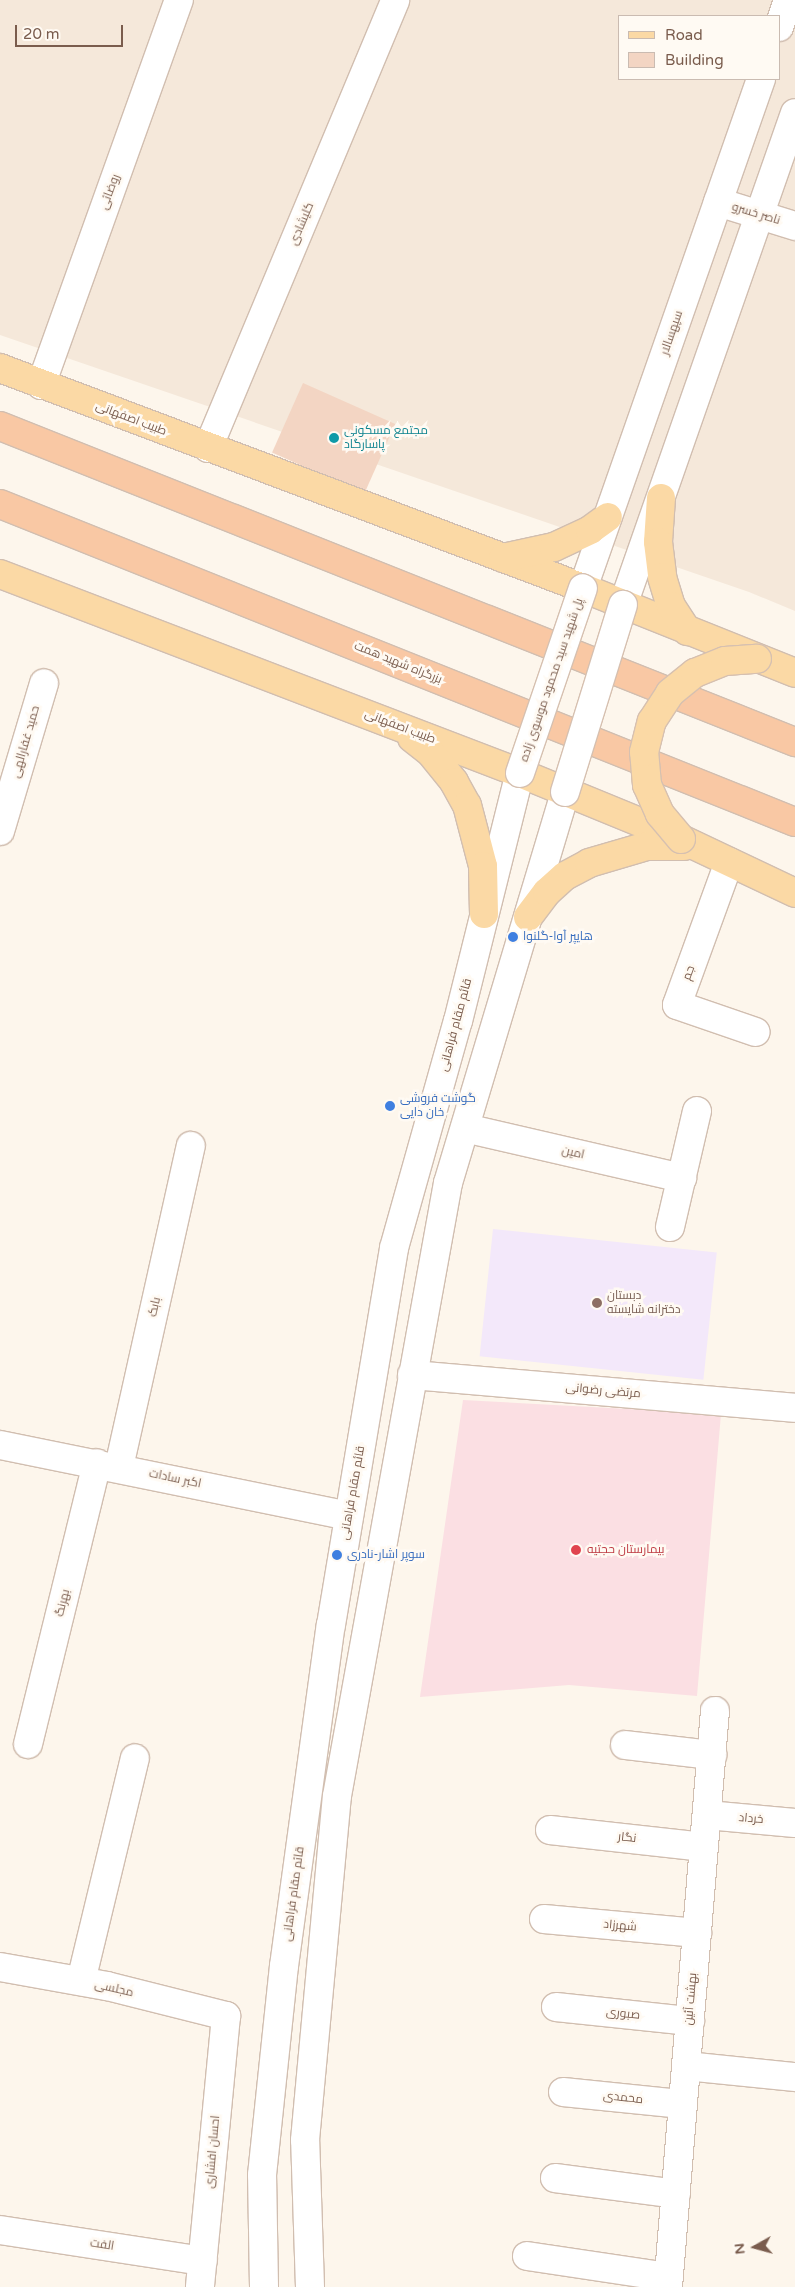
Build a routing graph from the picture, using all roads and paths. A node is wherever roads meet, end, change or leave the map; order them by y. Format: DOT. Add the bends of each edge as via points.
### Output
graph roads {
  1 [pos="179,0"];
  2 [pos="395,0"];
  3 [pos="788,0"];
  4 [pos="780,24"];
  5 [pos="761,80"];
  6 [pos="795,113"];
  7 [pos="718,202"];
  8 [pos="759,215"];
  9 [pos="795,226"];
  10 [pos="0,368"];
  11 [pos="41,385"];
  12 [pos="0,426"];
  13 [pos="208,448"];
  14 [pos="662,498"];
  15 [pos="0,504"];
  16 [pos="608,517"];
  17 [pos="503,558"];
  18 [pos="0,574"];
  19 [pos="583,588"];
  20 [pos="623,606"];
  21 [pos="687,631"];
  22 [pos="757,659"];
  23 [pos="795,673"];
  24 [pos="44,683"];
  25 [pos="397,726"];
  26 [pos="795,742"];
  27 [pos="520,773"];
  28 [pos="566,792"];
  29 [pos="795,822"];
  30 [pos="0,831"];
  31 [pos="690,843"];
  32 [pos="729,862"];
  33 [pos="795,893"];
  34 [pos="484,914"];
  35 [pos="528,917"];
  36 [pos="756,1032"];
  37 [pos="697,1111"];
  38 [pos="465,1128"];
  39 [pos="191,1146"];
  40 [pos="682,1178"];
  41 [pos="670,1227"];
  42 [pos="412,1375"];
  43 [pos="795,1408"];
  44 [pos="0,1445"];
  45 [pos="108,1465"];
  46 [pos="349,1516"];
  47 [pos="715,1711"];
  48 [pos="28,1744"];
  49 [pos="625,1745"];
  50 [pos="712,1755"];
  51 [pos="135,1758"];
  52 [pos="707,1815"];
  53 [pos="795,1823"];
  54 [pos="550,1830"];
  55 [pos="704,1847"];
  56 [pos="544,1919"];
  57 [pos="697,1933"];
  58 [pos="0,1967"];
  59 [pos="81,1981"];
  60 [pos="556,2007"];
  61 [pos="226,2016"];
  62 [pos="690,2021"];
  63 [pos="686,2066"];
  64 [pos="795,2077"];
  65 [pos="563,2092"];
  66 [pos="682,2104"];
  67 [pos="555,2178"];
  68 [pos="676,2194"];
  69 [pos="0,2230"];
  70 [pos="527,2256"];
  71 [pos="203,2261"];
  72 [pos="668,2282"];
  73 [pos="200,2287"];
  74 [pos="264,2287"];
  75 [pos="310,2287"];
  1 -- 11 [label="street, روضائی"];
  2 -- 13 [label="street, کلیشادی"];
  3 -- 4 [label="street"];
  5 -- 7 [label="street, سپهسالار"];
  6 -- 8 [label="street"];
  7 -- 8 [label="street, ناصر خسرو"];
  7 -- 16 [label="street, سپهسالار"];
  8 -- 9 [label="street, ناصر خسرو"];
  8 -- 14 [label="street"];
  10 -- 11 [label="main road, طبیب اصفهانی"];
  11 -- 13 [label="main road, طبیب اصفهانی"];
  12 -- 26 [label="highway"];
  13 -- 17 [label="main road, طبیب اصفهانی"];
  14 -- 20 [label="street"];
  14 -- 21 [label="main road" via="658,542 662,577 671,606"];
  15 -- 29 [label="highway, بزرگراه شهید همت"];
  16 -- 17 [label="main road" via="590,530 554,547"];
  16 -- 19 [label="street, سپهسالار"];
  17 -- 19 [label="main road, طبیب اصفهانی"];
  18 -- 25 [label="main road, طبیب اصفهانی"];
  19 -- 20 [label="main road, طبیب اصفهانی"];
  19 -- 27 [label="street, پل شهید سید محمود موسوی زاده, bridge"];
  20 -- 21 [label="main road, طبیب اصفهانی"];
  20 -- 28 [label="street, bridge"];
  21 -- 22 [label="main road, طبیب اصفهانی"];
  22 -- 23 [label="main road, طبیب اصفهانی"];
  22 -- 31 [label="main road, bridge" via="725,661 695,672 670,693 652,721 644,752 647,784 660,814"];
  24 -- 30 [label="street, حمید غفارالهی"];
  25 -- 27 [label="main road, طبیب اصفهانی"];
  25 -- 34 [label="main road" via="430,752 454,782 467,805 483,866"];
  27 -- 28 [label="main road, طبیب اصفهانی"];
  27 -- 34 [label="street, قائم مقام فراهانی"];
  28 -- 31 [label="main road, طبیب اصفهانی"];
  28 -- 35 [label="street"];
  31 -- 32 [label="main road, طبیب اصفهانی"];
  31 -- 35 [label="main road" via="647,846 588,862 564,876"];
  32 -- 33 [label="main road, طبیب اصفهانی"];
  32 -- 36 [label="street, جم" via="677,1005"];
  34 -- 46 [label="street, قائم مقام فراهانی" via="458,1021 394,1248"];
  35 -- 38 [label="street"];
  37 -- 40 [label="street"];
  38 -- 40 [label="street, امین"];
  38 -- 42 [label="street" via="448,1183"];
  39 -- 45 [label="street, بابک"];
  40 -- 41 [label="street"];
  42 -- 43 [label="street, مرتضی رضوانی"];
  42 -- 75 [label="street" via="337,1796 304,2140"];
  44 -- 45 [label="street, اکبر سادات"];
  45 -- 46 [label="street, اکبر سادات"];
  45 -- 48 [label="street, بهرنگ"];
  46 -- 74 [label="street, قائم مقام فراهانی" via="284,1966 262,2174"];
  47 -- 50 [label="street, بهشت آئین"];
  49 -- 50 [label="street"];
  50 -- 52 [label="street, بهشت آئین"];
  51 -- 59 [label="street"];
  52 -- 53 [label="street, خرداد"];
  52 -- 55 [label="street, بهشت آئین"];
  54 -- 55 [label="street, نگار"];
  55 -- 57 [label="street, بهشت آئین"];
  56 -- 57 [label="street, شهرزاد"];
  57 -- 62 [label="street, بهشت آئین"];
  58 -- 59 [label="street, مجلسی"];
  59 -- 61 [label="street, مجلسی"];
  60 -- 62 [label="street, صبوری"];
  61 -- 71 [label="street, احسان افشاری"];
  62 -- 63 [label="street, بهشت آئین"];
  63 -- 64 [label="street"];
  63 -- 66 [label="street, بهشت آئین"];
  65 -- 66 [label="street, محمدی"];
  66 -- 68 [label="street, بهشت آئین"];
  67 -- 68 [label="street"];
  68 -- 72 [label="street, بهشت آئین"];
  69 -- 71 [label="street, الفت"];
  70 -- 72 [label="street"];
  71 -- 73 [label="street, احسان افشاری"];
}
